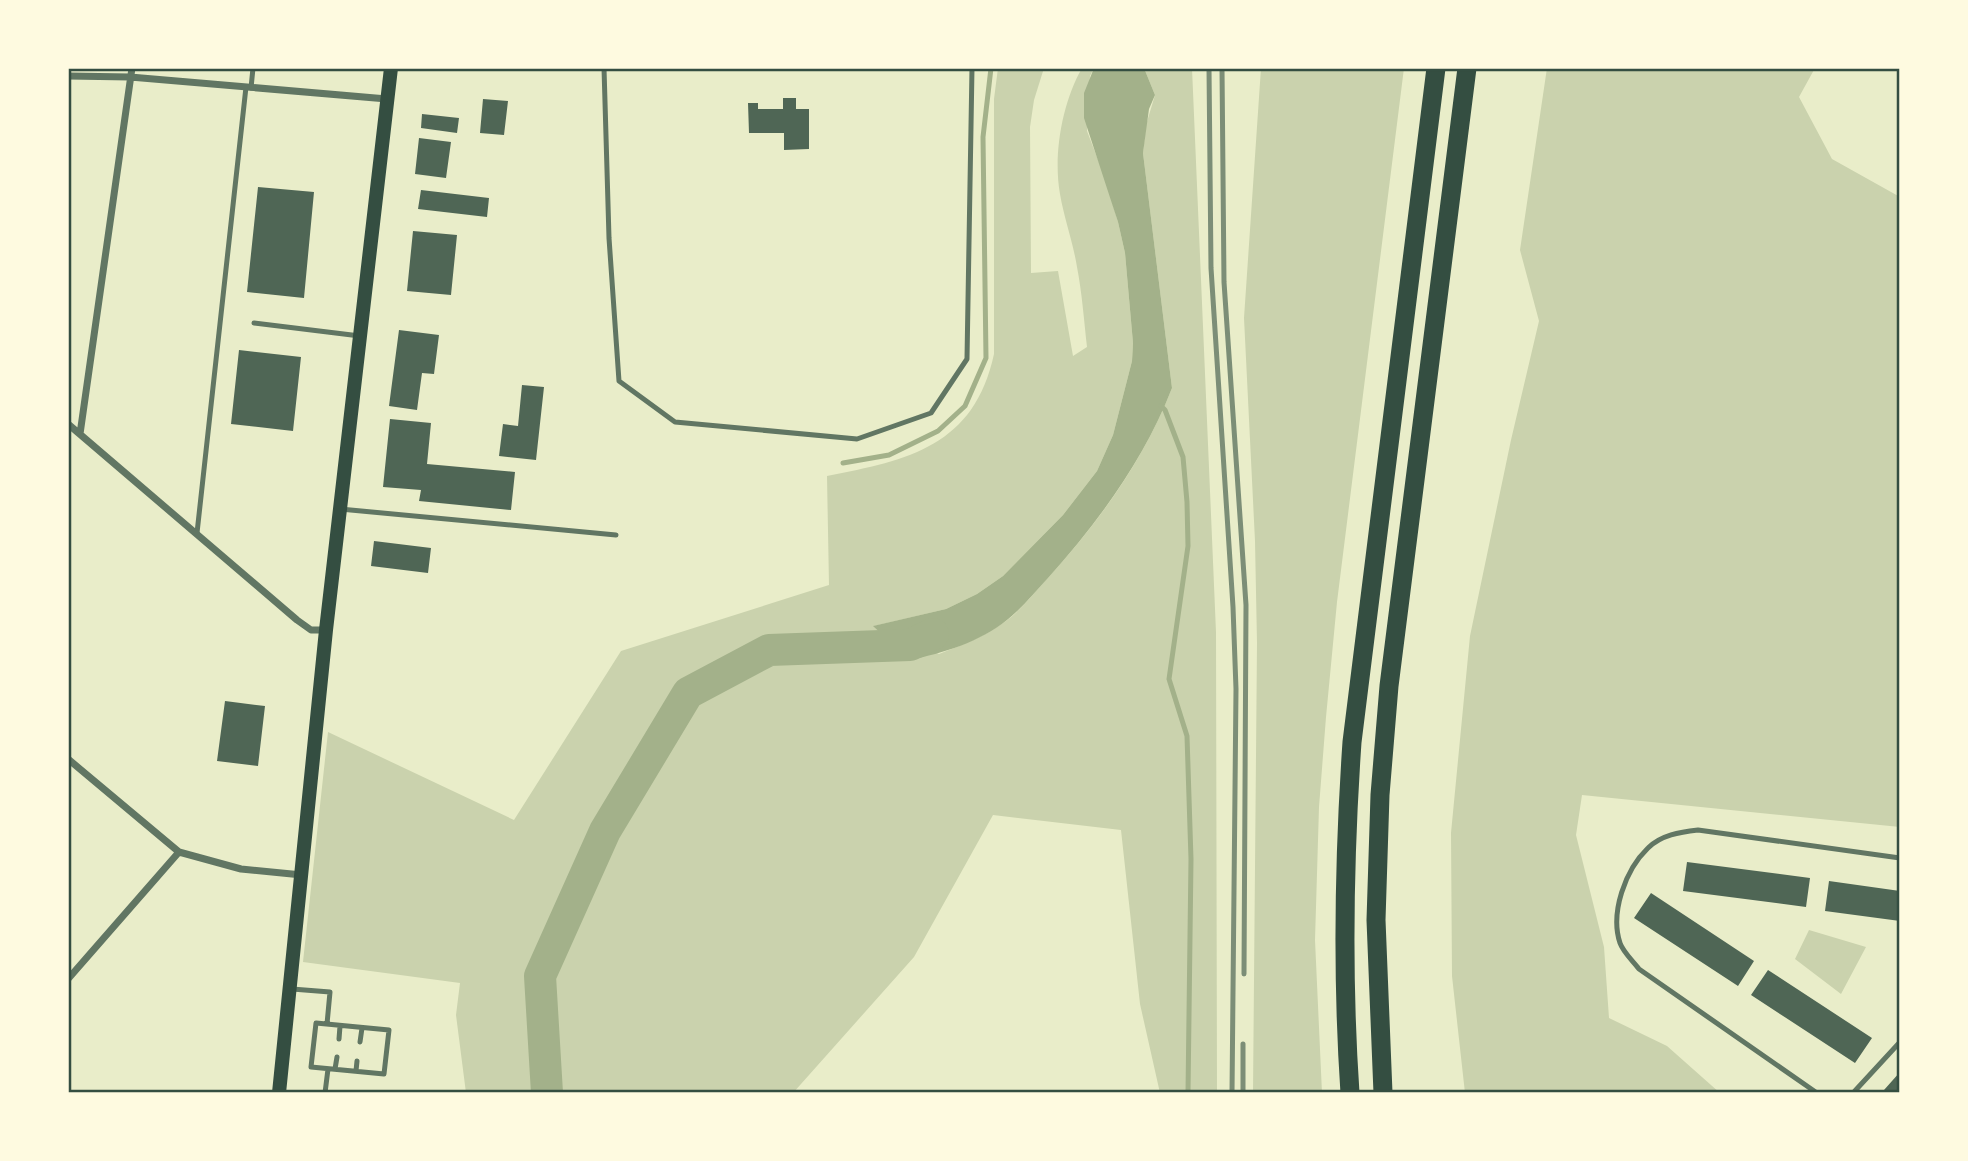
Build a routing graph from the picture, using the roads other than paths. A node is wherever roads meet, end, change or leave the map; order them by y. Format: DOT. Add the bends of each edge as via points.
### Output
graph roads {
  1 [pos="132,68"];
  2 [pos="253,68"];
  3 [pos="391,68"];
  4 [pos="604,68"];
  5 [pos="972,68"];
  6 [pos="1436,68"];
  7 [pos="1467,68"];
  8 [pos="68,76"];
  9 [pos="130,77"];
  10 [pos="248,87"];
  11 [pos="387,99"];
  12 [pos="254,323"];
  13 [pos="360,336"];
  14 [pos="68,424"];
  15 [pos="80,434"];
  16 [pos="340,509"];
  17 [pos="197,533"];
  18 [pos="616,535"];
  19 [pos="326,630"];
  20 [pos="68,759"];
  21 [pos="179,852"];
  22 [pos="1900,858"];
  23 [pos="302,875"];
  24 [pos="68,979"];
  25 [pos="290,988"];
  26 [pos="327,1024"];
  27 [pos="340,1026"];
  28 [pos="362,1028"];
  29 [pos="339,1040"];
  30 [pos="1900,1041"];
  31 [pos="360,1042"];
  32 [pos="337,1057"];
  33 [pos="357,1061"];
  34 [pos="328,1069"];
  35 [pos="335,1069"];
  36 [pos="356,1071"];
  37 [pos="279,1093"];
  38 [pos="326,1093"];
  39 [pos="1350,1093"];
  40 [pos="1383,1093"];
  41 [pos="1817,1093"];
  42 [pos="1853,1093"];
  1 -- 9 [label="street"];
  2 -- 10 [label="lane"];
  3 -- 11 [label="main road"];
  4 -- 5 [label="lane" via="619,382 675,422 857,439 931,412 967,359"];
  6 -- 39 [label="highway" via="1352,742 1345,971"];
  7 -- 40 [label="highway" via="1389,686 1380,795 1376,920"];
  8 -- 9 [label="street"];
  9 -- 10 [label="street"];
  9 -- 15 [label="street"];
  10 -- 11 [label="street"];
  10 -- 17 [label="lane"];
  11 -- 13 [label="main road"];
  12 -- 13 [label="lane"];
  13 -- 16 [label="main road"];
  14 -- 15 [label="street"];
  15 -- 17 [label="street"];
  16 -- 18 [label="lane"];
  16 -- 19 [label="main road"];
  17 -- 19 [label="street" via="297,620 311,630"];
  19 -- 23 [label="main road"];
  20 -- 21 [label="street"];
  21 -- 23 [label="street" via="241,869"];
  21 -- 24 [label="street"];
  22 -- 41 [label="lane" via="1698,830 1673,833 1648,847 1628,876 1617,913 1620,944 1639,969"];
  23 -- 25 [label="main road"];
  25 -- 26 [label="lane" via="330,992"];
  25 -- 37 [label="main road"];
  26 -- 27 [label="lane"];
  26 -- 34 [label="lane" via="316,1023 311,1067"];
  27 -- 28 [label="lane"];
  27 -- 29 [label="lane"];
  28 -- 31 [label="lane"];
  28 -- 36 [label="lane" via="389,1030 384,1074"];
  30 -- 42 [label="lane"];
  32 -- 35 [label="lane"];
  33 -- 36 [label="lane"];
  34 -- 35 [label="lane"];
  34 -- 38 [label="lane"];
  35 -- 36 [label="lane"];
}
